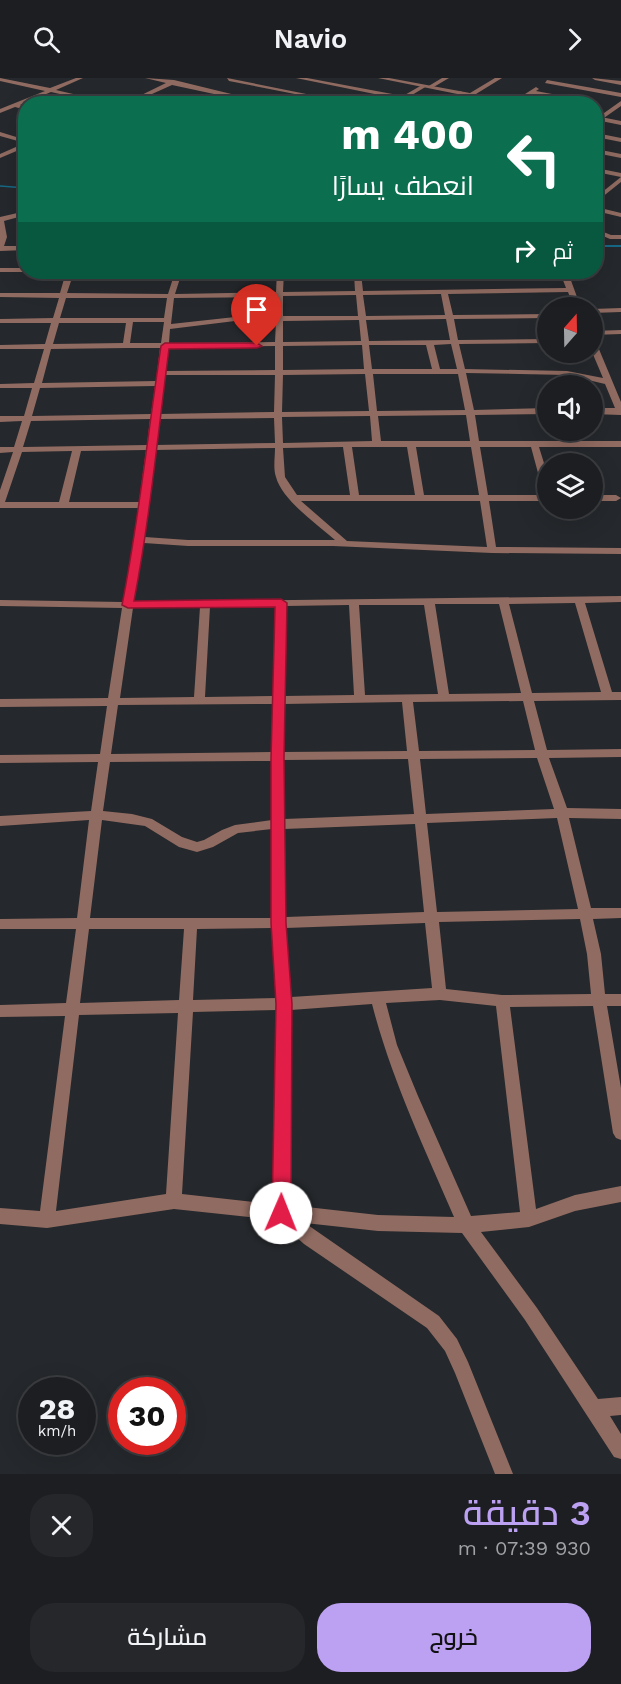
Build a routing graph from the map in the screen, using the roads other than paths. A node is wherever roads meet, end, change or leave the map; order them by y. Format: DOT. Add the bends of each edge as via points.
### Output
graph roads {
  1 [pos="30,78"];
  2 [pos="68,78"];
  3 [pos="148,78"];
  4 [pos="183,78"];
  5 [pos="230,78"];
  6 [pos="299,78"];
  7 [pos="336,78"];
  8 [pos="381,78"];
  9 [pos="446,78"];
  10 [pos="499,78"];
  11 [pos="552,78"];
  12 [pos="595,78"];
  13 [pos="0,79"];
  14 [pos="78,79"];
  15 [pos="608,79"];
  16 [pos="222,82"];
  17 [pos="547,82"];
  18 [pos="18,83"];
  19 [pos="172,83"];
  20 [pos="325,83"];
  21 [pos="621,83"];
  22 [pos="9,86"];
  23 [pos="214,86"];
  24 [pos="427,87"];
  25 [pos="51,90"];
  26 [pos="207,90"];
  27 [pos="531,92"];
  28 [pos="460,93"];
  29 [pos="146,94"];
  30 [pos="305,94"];
  31 [pos="471,95"];
  32 [pos="621,95"];
  33 [pos="37,96"];
  34 [pos="78,96"];
  35 [pos="142,96"];
  36 [pos="155,96"];
  37 [pos="237,96"];
  38 [pos="301,96"];
  39 [pos="315,96"];
  40 [pos="393,96"];
  41 [pos="407,96"];
  42 [pos="456,96"];
  43 [pos="477,96"];
  44 [pos="526,96"];
  45 [pos="552,96"];
  46 [pos="18,104"];
  47 [pos="15,105"];
  48 [pos="603,105"];
  49 [pos="18,106"];
  50 [pos="619,106"];
  51 [pos="0,111"];
  52 [pos="603,115"];
  53 [pos="603,120"];
  54 [pos="621,123"];
  55 [pos="0,134"];
  56 [pos="603,136"];
  57 [pos="621,140"];
  58 [pos="18,141"];
  59 [pos="18,148"];
  60 [pos="603,152"];
  61 [pos="0,156"];
  62 [pos="621,156"];
  63 [pos="603,172"];
  64 [pos="621,177"];
  65 [pos="603,190"];
  66 [pos="606,191"];
  67 [pos="603,194"];
  68 [pos="603,211"];
  69 [pos="621,215"];
  70 [pos="18,216"];
  71 [pos="1,223"];
  72 [pos="603,234"];
  73 [pos="621,237"];
  74 [pos="0,248"];
  75 [pos="18,248"];
  76 [pos="0,270"];
  77 [pos="18,270"];
  78 [pos="68,279"];
  79 [pos="176,279"];
  80 [pos="280,279"];
  81 [pos="357,279"];
  82 [pos="567,279"];
  83 [pos="571,290"];
  84 [pos="444,292"];
  85 [pos="358,293"];
  86 [pos="280,294"];
  87 [pos="0,295"];
  88 [pos="64,295"];
  89 [pos="171,296"];
  90 [pos="574,297"];
  91 [pos="621,310"];
  92 [pos="603,311"];
  93 [pos="537,316"];
  94 [pos="361,317"];
  95 [pos="450,317"];
  96 [pos="280,319"];
  97 [pos="130,320"];
  98 [pos="0,321"];
  99 [pos="55,321"];
  100 [pos="169,323"];
  101 [pos="603,333"];
  102 [pos="621,333"];
  103 [pos="537,341"];
  104 [pos="430,343"];
  105 [pos="456,343"];
  106 [pos="364,344"];
  107 [pos="48,346"];
  108 [pos="126,346"];
  109 [pos="165,346"];
  110 [pos="281,346"];
  111 [pos="0,347"];
  112 [pos="602,363"];
  113 [pos="368,371"];
  114 [pos="436,371"];
  115 [pos="462,371"];
  116 [pos="162,373"];
  117 [pos="279,373"];
  118 [pos="609,378"];
  119 [pos="160,383"];
  120 [pos="0,386"];
  121 [pos="37,386"];
  122 [pos="620,408"];
  123 [pos="603,410"];
  124 [pos="537,411"];
  125 [pos="470,412"];
  126 [pos="374,413"];
  127 [pos="278,414"];
  128 [pos="154,415"];
  129 [pos="0,419"];
  130 [pos="26,419"];
  131 [pos="476,443"];
  132 [pos="534,443"];
  133 [pos="377,444"];
  134 [pos="411,444"];
  135 [pos="621,444"];
  136 [pos="347,445"];
  137 [pos="279,446"];
  138 [pos="150,448"];
  139 [pos="77,449"];
  140 [pos="0,450"];
  141 [pos="18,450"];
  142 [pos="537,454"];
  143 [pos="537,496"];
  144 [pos="294,498"];
  145 [pos="420,498"];
  146 [pos="484,498"];
  147 [pos="603,498"];
  148 [pos="616,498"];
  149 [pos="355,499"];
  150 [pos="0,505"];
  151 [pos="63,506"];
  152 [pos="142,506"];
  153 [pos="140,540"];
  154 [pos="344,543"];
  155 [pos="492,550"];
  156 [pos="621,551"];
  157 [pos="621,599"];
  158 [pos="503,600"];
  159 [pos="579,600"];
  160 [pos="354,602"];
  161 [pos="429,602"];
  162 [pos="0,603"];
  163 [pos="281,603"];
  164 [pos="205,604"];
  165 [pos="128,605"];
  166 [pos="608,696"];
  167 [pos="621,696"];
  168 [pos="526,697"];
  169 [pos="407,698"];
  170 [pos="444,698"];
  171 [pos="279,699"];
  172 [pos="360,699"];
  173 [pos="199,702"];
  174 [pos="0,703"];
  175 [pos="112,703"];
  176 [pos="621,753"];
  177 [pos="542,754"];
  178 [pos="415,756"];
  179 [pos="104,757"];
  180 [pos="277,758"];
  181 [pos="0,759"];
  182 [pos="562,813"];
  183 [pos="621,814"];
  184 [pos="96,816"];
  185 [pos="422,818"];
  186 [pos="0,821"];
  187 [pos="278,824"];
  188 [pos="621,913"];
  189 [pos="585,914"];
  190 [pos="432,917"];
  191 [pos="83,923"];
  192 [pos="191,923"];
  193 [pos="279,923"];
  194 [pos="0,924"];
  195 [pos="440,994"];
  196 [pos="377,997"];
  197 [pos="621,1000"];
  198 [pos="502,1001"];
  199 [pos="599,1001"];
  200 [pos="284,1004"];
  201 [pos="188,1005"];
  202 [pos="0,1011"];
  203 [pos="72,1011"];
  204 [pos="621,1133"];
  205 [pos="621,1194"];
  206 [pos="174,1202"];
  207 [pos="281,1213"];
  208 [pos="0,1216"];
  209 [pos="529,1219"];
  210 [pos="47,1220"];
  211 [pos="466,1225"];
  212 [pos="621,1406"];
  213 [pos="593,1409"];
  214 [pos="621,1450"];
  215 [pos="504,1474"];
  1 -- 18 [label="street"];
  2 -- 14 [label="street"];
  3 -- 19 [label="street"];
  4 -- 19 [label="street"];
  5 -- 16 [label="street"];
  5 -- 30 [label="street"];
  6 -- 20 [label="street"];
  7 -- 20 [label="street"];
  8 -- 24 [label="street"];
  9 -- 24 [label="street"];
  10 -- 31 [label="street"];
  11 -- 17 [label="street"];
  12 -- 15 [label="street"];
  13 -- 18 [label="street"];
  14 -- 25 [label="street"];
  15 -- 21 [label="street"];
  17 -- 27 [label="street"];
  17 -- 32 [label="street"];
  18 -- 22 [label="street"];
  18 -- 25 [label="street"];
  19 -- 26 [label="street"];
  19 -- 29 [label="street"];
  20 -- 30 [label="street"];
  20 -- 40 [label="street"];
  23 -- 26 [label="street"];
  24 -- 28 [label="street"];
  24 -- 41 [label="street"];
  25 -- 33 [label="street"];
  25 -- 34 [label="street"];
  26 -- 37 [label="street"];
  27 -- 44 [label="street"];
  27 -- 45 [label="street"];
  28 -- 31 [label="street"];
  28 -- 42 [label="street"];
  29 -- 35 [label="street"];
  29 -- 36 [label="street"];
  30 -- 38 [label="street"];
  30 -- 39 [label="street"];
  31 -- 43 [label="street"];
  46 -- 47 [label="street"];
  47 -- 49 [label="street"];
  47 -- 51 [label="street"];
  48 -- 50 [label="street"];
  50 -- 52 [label="street"];
  53 -- 54 [label="street"];
  55 -- 58 [label="street"];
  56 -- 57 [label="street"];
  59 -- 61 [label="street"];
  60 -- 62 [label="street"];
  63 -- 64 [label="street"];
  64 -- 66 [label="street"];
  65 -- 66 [label="street"];
  66 -- 67 [label="street"];
  68 -- 69 [label="street"];
  70 -- 71 [label="street"];
  71 -- 74 [label="street" via="4,237"];
  72 -- 73 [label="street"];
  74 -- 75 [label="street"];
  76 -- 77 [label="street"];
  78 -- 88 [label="street"];
  79 -- 89 [label="street"];
  80 -- 86 [label="street"];
  81 -- 85 [label="street"];
  82 -- 83 [label="street"];
  83 -- 84 [label="street"];
  83 -- 90 [label="street"];
  84 -- 85 [label="street"];
  84 -- 95 [label="street"];
  85 -- 86 [label="street"];
  85 -- 94 [label="street"];
  86 -- 89 [label="street"];
  86 -- 96 [label="street"];
  87 -- 88 [label="street"];
  88 -- 89 [label="street"];
  88 -- 99 [label="street"];
  89 -- 100 [label="street"];
  91 -- 92 [label="street"];
  93 -- 95 [label="street"];
  94 -- 95 [label="street"];
  94 -- 96 [label="street"];
  94 -- 106 [label="street"];
  95 -- 105 [label="street"];
  96 -- 100 [label="street"];
  96 -- 110 [label="street"];
  97 -- 99 [label="street"];
  97 -- 100 [label="street"];
  97 -- 108 [label="street"];
  98 -- 99 [label="street"];
  99 -- 107 [label="street"];
  100 -- 109 [label="street"];
  101 -- 102 [label="street"];
  103 -- 105 [label="street"];
  104 -- 105 [label="street"];
  104 -- 106 [label="street"];
  104 -- 114 [label="street"];
  105 -- 115 [label="street"];
  106 -- 110 [label="street"];
  106 -- 113 [label="street"];
  107 -- 108 [label="street"];
  107 -- 111 [label="street"];
  107 -- 121 [label="street"];
  108 -- 109 [label="street"];
  109 -- 110 [label="street"];
  109 -- 116 [label="street"];
  110 -- 117 [label="street"];
  112 -- 118 [label="street"];
  113 -- 114 [label="street"];
  113 -- 117 [label="street"];
  113 -- 126 [label="street"];
  114 -- 115 [label="street"];
  115 -- 118 [label="street"];
  115 -- 125 [label="street"];
  116 -- 117 [label="street"];
  116 -- 119 [label="street"];
  117 -- 127 [label="street"];
  118 -- 122 [label="street"];
  119 -- 121 [label="street"];
  119 -- 128 [label="street"];
  120 -- 121 [label="street"];
  121 -- 130 [label="street"];
  122 -- 123 [label="street"];
  124 -- 125 [label="street"];
  125 -- 126 [label="street"];
  125 -- 131 [label="street"];
  126 -- 127 [label="street"];
  126 -- 133 [label="street"];
  127 -- 128 [label="street"];
  127 -- 137 [label="street"];
  128 -- 130 [label="street"];
  128 -- 138 [label="street"];
  129 -- 130 [label="street"];
  130 -- 141 [label="street"];
  131 -- 132 [label="street"];
  131 -- 134 [label="street"];
  131 -- 146 [label="street"];
  132 -- 135 [label="street"];
  132 -- 142 [label="street"];
  133 -- 134 [label="street"];
  133 -- 136 [label="street"];
  134 -- 145 [label="street"];
  136 -- 137 [label="street"];
  136 -- 149 [label="street"];
  137 -- 138 [label="street"];
  137 -- 144 [label="street" via="280,477"];
  138 -- 139 [label="street"];
  138 -- 152 [label="street"];
  139 -- 141 [label="street"];
  139 -- 151 [label="street"];
  140 -- 141 [label="street"];
  141 -- 150 [label="street"];
  143 -- 146 [label="street"];
  144 -- 149 [label="street"];
  144 -- 154 [label="street"];
  145 -- 146 [label="street"];
  145 -- 149 [label="street"];
  146 -- 155 [label="street"];
  147 -- 148 [label="street"];
  150 -- 151 [label="street"];
  151 -- 152 [label="street"];
  152 -- 153 [label="street"];
  153 -- 154 [label="street"];
  153 -- 165 [label="street"];
  154 -- 155 [label="street"];
  155 -- 156 [label="street"];
  157 -- 159 [label="street"];
  158 -- 159 [label="street"];
  158 -- 161 [label="street"];
  158 -- 168 [label="street"];
  159 -- 166 [label="street"];
  160 -- 161 [label="street"];
  160 -- 163 [label="street"];
  160 -- 172 [label="street"];
  161 -- 170 [label="street"];
  162 -- 165 [label="street"];
  163 -- 164 [label="street"];
  163 -- 171 [label="street"];
  164 -- 165 [label="street"];
  164 -- 173 [label="street"];
  165 -- 175 [label="street"];
  166 -- 167 [label="street"];
  166 -- 168 [label="street"];
  168 -- 170 [label="street"];
  168 -- 177 [label="street"];
  169 -- 170 [label="street"];
  169 -- 172 [label="street"];
  169 -- 178 [label="street"];
  171 -- 172 [label="street"];
  171 -- 173 [label="street"];
  171 -- 180 [label="street"];
  173 -- 175 [label="street"];
  174 -- 175 [label="street"];
  175 -- 179 [label="street"];
  176 -- 177 [label="street"];
  177 -- 178 [label="street"];
  177 -- 182 [label="street"];
  178 -- 180 [label="street"];
  178 -- 185 [label="street"];
  179 -- 180 [label="street"];
  179 -- 181 [label="street"];
  179 -- 184 [label="street"];
  180 -- 187 [label="street"];
  182 -- 183 [label="street"];
  182 -- 185 [label="street"];
  182 -- 189 [label="street"];
  184 -- 186 [label="street"];
  184 -- 187 [label="street" via="148,822 182,843 197,847 242,827"];
  184 -- 191 [label="street"];
  185 -- 187 [label="street"];
  185 -- 190 [label="street"];
  187 -- 193 [label="street"];
  188 -- 189 [label="street"];
  189 -- 190 [label="street"];
  189 -- 199 [label="street"];
  190 -- 193 [label="street"];
  190 -- 195 [label="street"];
  191 -- 192 [label="street"];
  191 -- 194 [label="street"];
  191 -- 203 [label="street"];
  192 -- 193 [label="street"];
  192 -- 201 [label="street"];
  193 -- 200 [label="street"];
  195 -- 196 [label="street"];
  195 -- 198 [label="street"];
  196 -- 200 [label="street"];
  196 -- 211 [label="street" via="390,1045"];
  197 -- 199 [label="street"];
  198 -- 199 [label="street"];
  198 -- 209 [label="street"];
  199 -- 204 [label="street"];
  200 -- 201 [label="street"];
  200 -- 207 [label="street"];
  201 -- 203 [label="street"];
  201 -- 206 [label="street"];
  202 -- 203 [label="street"];
  203 -- 210 [label="street"];
  205 -- 209 [label="street" via="575,1203"];
  206 -- 207 [label="street"];
  206 -- 210 [label="street"];
  207 -- 211 [label="street" via="378,1223"];
  207 -- 215 [label="street" via="310,1238 433,1322 462,1368"];
  208 -- 210 [label="street"];
  209 -- 211 [label="street"];
  211 -- 213 [label="street"];
  212 -- 213 [label="street"];
  213 -- 214 [label="street"];
}
